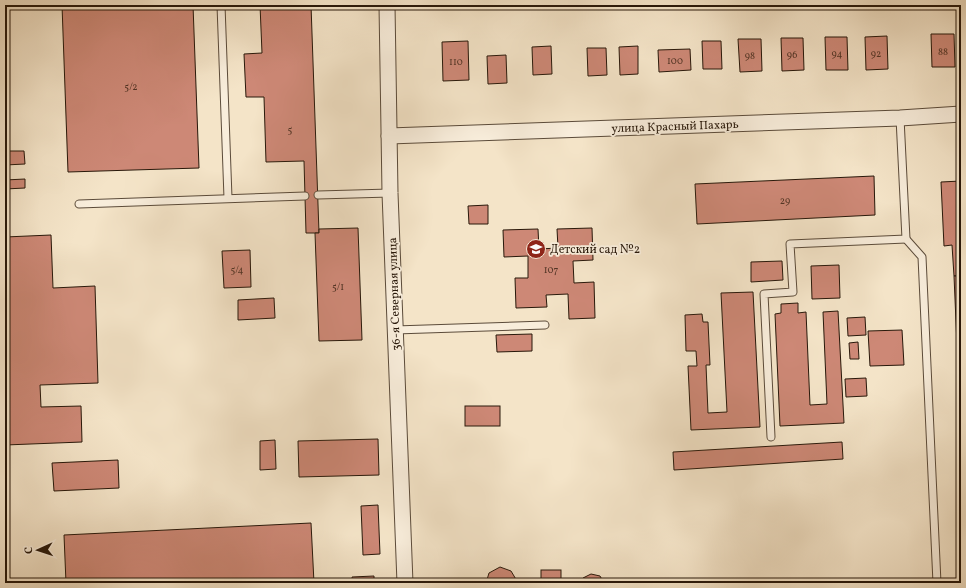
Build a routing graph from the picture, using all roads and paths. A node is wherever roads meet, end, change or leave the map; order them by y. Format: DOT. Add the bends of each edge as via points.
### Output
graph roads {
  1 [pos="221,5"];
  2 [pos="387,5"];
  3 [pos="961,114"];
  4 [pos="900,118"];
  5 [pos="389,136"];
  6 [pos="390,193"];
  7 [pos="318,195"];
  8 [pos="305,196"];
  9 [pos="228,198"];
  10 [pos="79,204"];
  11 [pos="906,239"];
  12 [pos="545,325"];
  13 [pos="395,330"];
  14 [pos="771,437"];
  15 [pos="405,583"];
  16 [pos="937,583"];
  1 -- 9 [label="lane"];
  2 -- 5 [label="street, 36-я Северная улица"];
  3 -- 4 [label="street, улица Красный Пахарь"];
  4 -- 5 [label="street, улица Красный Пахарь"];
  4 -- 11 [label="lane"];
  5 -- 6 [label="street, 36-я Северная улица"];
  6 -- 7 [label="lane"];
  6 -- 13 [label="street, 36-я Северная улица"];
  8 -- 9 [label="lane"];
  9 -- 10 [label="lane"];
  11 -- 14 [label="lane" via="790,244 793,292 764,294"];
  11 -- 16 [label="lane" via="922,257"];
  12 -- 13 [label="lane"];
  13 -- 15 [label="street, 36-я Северная улица"];
}
